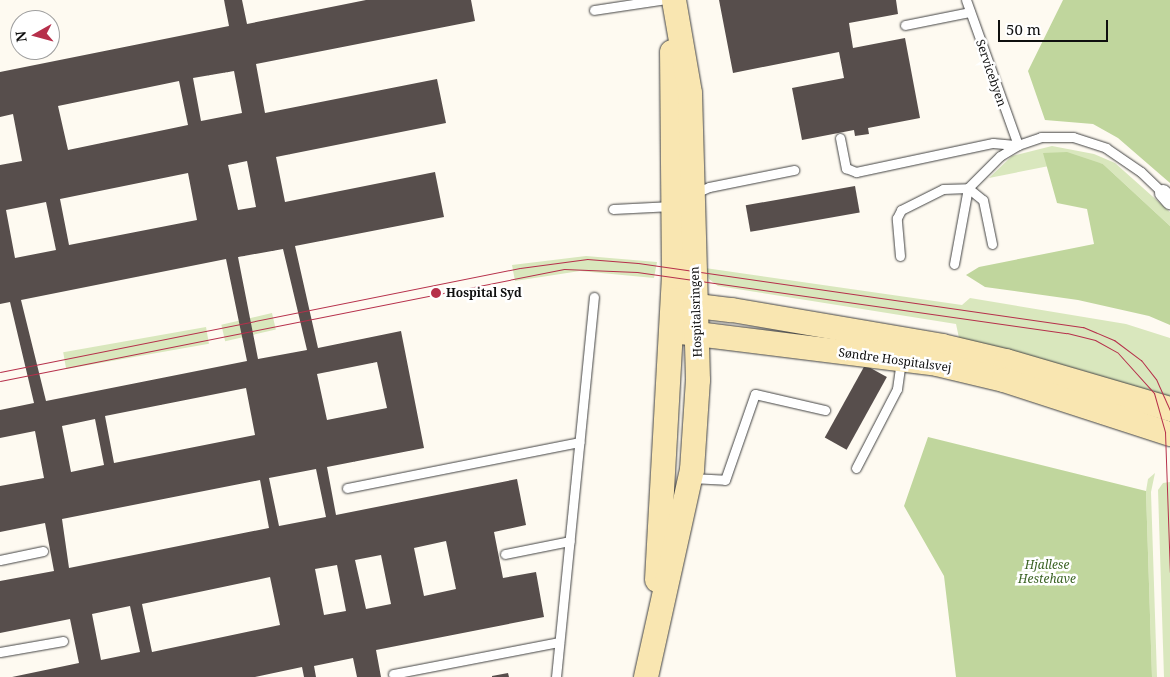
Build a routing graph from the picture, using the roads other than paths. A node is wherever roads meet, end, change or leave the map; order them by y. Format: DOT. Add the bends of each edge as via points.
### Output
graph roads {
  1 [pos="660,0"];
  2 [pos="674,0"];
  3 [pos="966,0"];
  4 [pos="594,10"];
  5 [pos="970,12"];
  6 [pos="905,25"];
  7 [pos="840,138"];
  8 [pos="1018,145"];
  9 [pos="794,170"];
  10 [pos="968,188"];
  11 [pos="1168,198"];
  12 [pos="683,200"];
  13 [pos="613,209"];
  14 [pos="992,244"];
  15 [pos="900,256"];
  16 [pos="954,264"];
  17 [pos="594,297"];
  18 [pos="687,318"];
  19 [pos="901,346"];
  20 [pos="1170,409"];
  21 [pos="825,410"];
  22 [pos="1170,434"];
  23 [pos="580,442"];
  24 [pos="856,468"];
  25 [pos="690,478"];
  26 [pos="347,488"];
  27 [pos="677,539"];
  28 [pos="570,540"];
  29 [pos="43,552"];
  30 [pos="505,554"];
  31 [pos="0,560"];
  32 [pos="656,620"];
  33 [pos="63,641"];
  34 [pos="559,642"];
  35 [pos="0,652"];
  36 [pos="393,674"];
  37 [pos="556,677"];
  38 [pos="646,677"];
  1 -- 4 [label="lane"];
  2 -- 12 [label="street" via="672,120"];
  2 -- 12 [label="street" via="690,93"];
  3 -- 5 [label="lane, Servicebyen"];
  5 -- 6 [label="lane"];
  5 -- 8 [label="lane, Servicebyen"];
  7 -- 8 [label="lane" via="846,168 856,172 993,143"];
  8 -- 10 [label="lane" via="1000,156"];
  8 -- 11 [label="lane" via="1041,137 1073,137 1106,148 1141,172"];
  9 -- 12 [label="lane" via="709,187"];
  10 -- 14 [label="lane" via="983,200"];
  10 -- 15 [label="lane" via="943,189 901,210 897,218"];
  10 -- 16 [label="lane"];
  12 -- 13 [label="lane"];
  12 -- 18 [label="street"];
  17 -- 23 [label="lane"];
  18 -- 19 [label="street, Søndre Hospitalsvej"];
  18 -- 25 [label="street, Hospitalsringen" via="698,380"];
  18 -- 27 [label="street"];
  18 -- 32 [label="street, Hospitalsringen" via="658,535"];
  19 -- 20 [label="street, Søndre Hospitalsvej" via="1006,361"];
  19 -- 22 [label="street, Søndre Hospitalsvej"];
  19 -- 24 [label="lane" via="897,389"];
  21 -- 25 [label="lane" via="755,394 725,480"];
  23 -- 26 [label="lane"];
  23 -- 28 [label="lane"];
  25 -- 27 [label="street, Hospitalsringen"];
  27 -- 32 [label="street, Hospitalsringen"];
  28 -- 30 [label="lane"];
  28 -- 34 [label="lane"];
  29 -- 31 [label="lane"];
  32 -- 38 [label="street, Hospitalsringen"];
  33 -- 35 [label="lane"];
  34 -- 36 [label="lane"];
  34 -- 37 [label="lane"];
}
